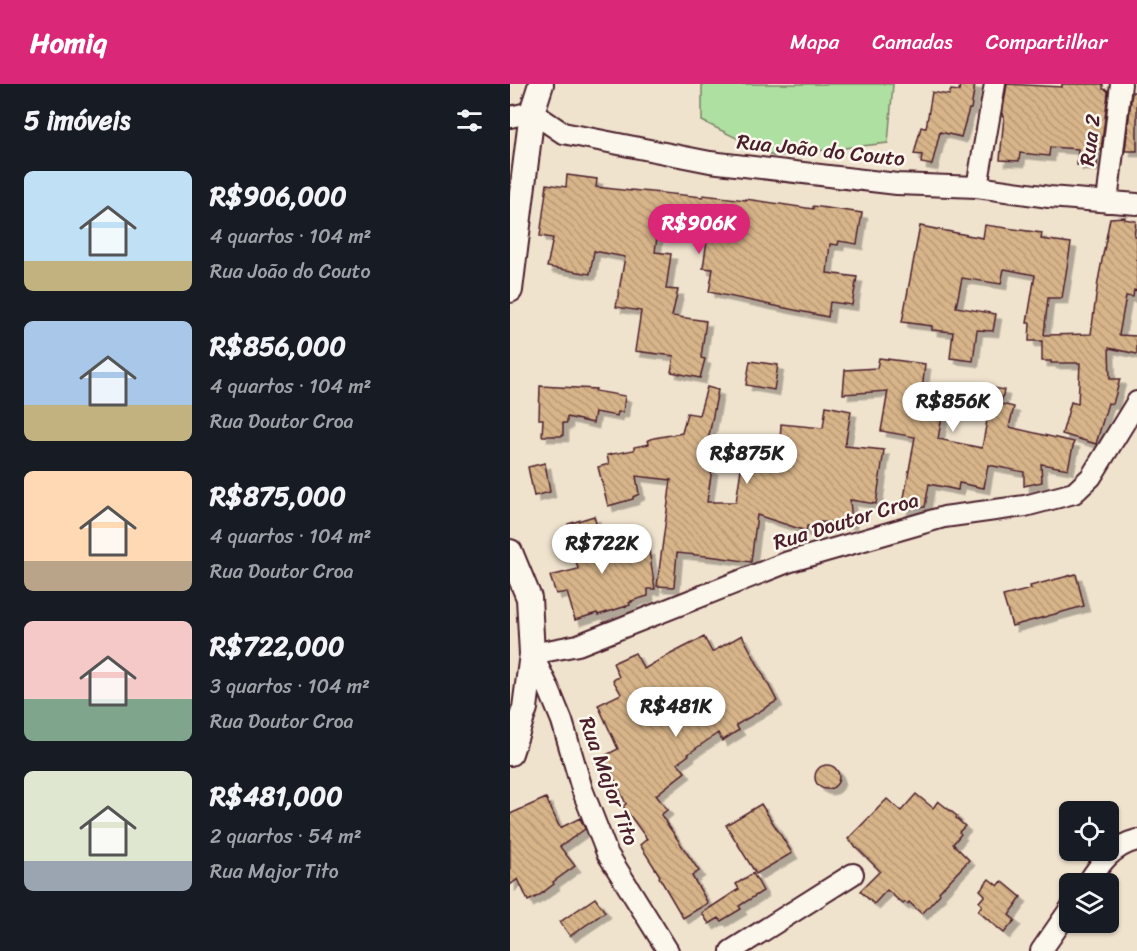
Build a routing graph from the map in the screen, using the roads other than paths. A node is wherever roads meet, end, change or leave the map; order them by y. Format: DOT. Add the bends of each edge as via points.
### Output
graph roads {
  1 [pos="541,84"];
  2 [pos="995,84"];
  3 [pos="1121,84"];
  4 [pos="521,114"];
  5 [pos="977,187"];
  6 [pos="1107,202"];
  7 [pos="1137,204"];
  8 [pos="515,207"];
  9 [pos="510,290"];
  10 [pos="1137,402"];
  11 [pos="510,552"];
  12 [pos="532,654"];
  13 [pos="510,753"];
  14 [pos="1137,840"];
  15 [pos="853,873"];
  16 [pos="1094,873"];
  17 [pos="1059,925"];
  18 [pos="668,951"];
  19 [pos="731,951"];
  20 [pos="1041,951"];
  1 -- 4 [label="main road"];
  2 -- 5 [label="street"];
  3 -- 6 [label="street, Rua 2"];
  4 -- 5 [label="street, Rua João do Couto" via="563,133 710,162 897,184"];
  4 -- 8 [label="main road"];
  5 -- 6 [label="street, Rua João do Couto"];
  6 -- 7 [label="street, Rua João do Couto"];
  8 -- 9 [label="main road"];
  10 -- 12 [label="street, Rua Doutor Croa" via="1091,477 1074,493 1025,506 944,517 788,562 578,645"];
  11 -- 12 [label="main road" via="529,598"];
  12 -- 13 [label="main road" via="525,708"];
  12 -- 18 [label="street, Rua Major Tito" via="562,722 607,853"];
  14 -- 16 [label="street" via="1125,843 1103,860"];
  15 -- 19 [label="street"];
  17 -- 20 [label="street"];
}
